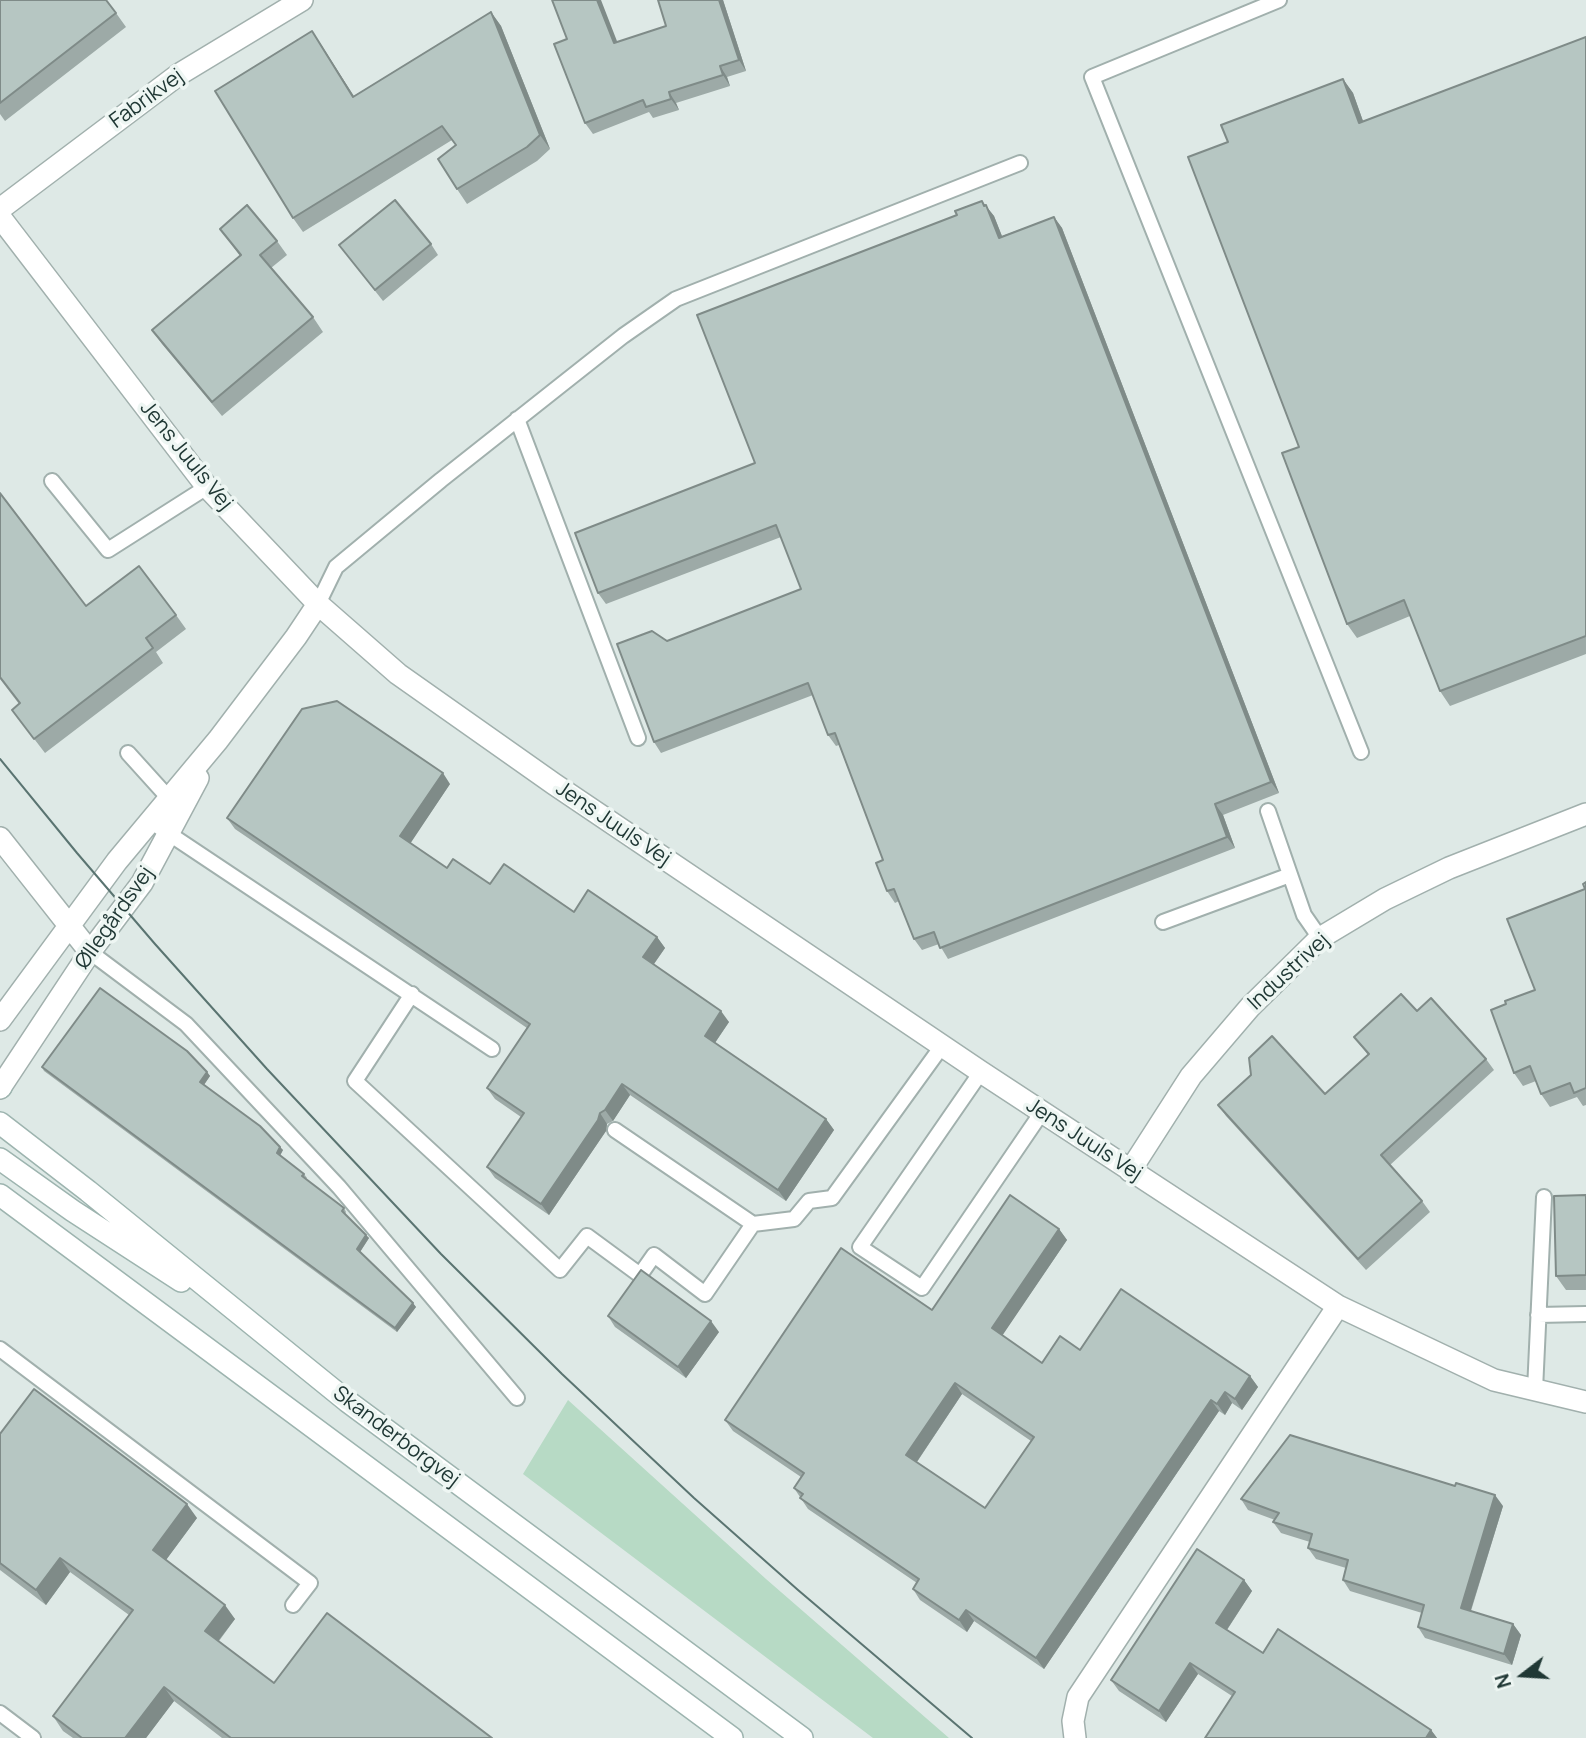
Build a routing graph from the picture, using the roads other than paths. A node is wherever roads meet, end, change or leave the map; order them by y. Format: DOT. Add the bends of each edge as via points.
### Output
graph roads {
  1 [pos="302,0"];
  2 [pos="1279,0"];
  3 [pos="1020,163"];
  4 [pos="0,209"];
  5 [pos="0,217"];
  6 [pos="517,419"];
  7 [pos="52,481"];
  8 [pos="207,487"];
  9 [pos="318,604"];
  10 [pos="638,738"];
  11 [pos="1361,752"];
  12 [pos="128,753"];
  13 [pos="175,805"];
  14 [pos="1268,811"];
  15 [pos="1586,814"];
  16 [pos="150,821"];
  17 [pos="169,833"];
  18 [pos="0,838"];
  19 [pos="1290,875"];
  20 [pos="1163,922"];
  21 [pos="69,926"];
  22 [pos="1320,938"];
  23 [pos="90,952"];
  24 [pos="412,994"];
  25 [pos="0,1020"];
  26 [pos="942,1046"];
  27 [pos="492,1049"];
  28 [pos="981,1072"];
  29 [pos="0,1088"];
  30 [pos="1042,1112"];
  31 [pos="0,1123"];
  32 [pos="615,1130"];
  33 [pos="0,1159"];
  34 [pos="1130,1171"];
  35 [pos="0,1195"];
  36 [pos="1544,1197"];
  37 [pos="753,1224"];
  38 [pos="1338,1306"];
  39 [pos="1586,1314"];
  40 [pos="1538,1315"];
  41 [pos="276,1343"];
  42 [pos="0,1349"];
  43 [pos="1535,1390"];
  44 [pos="517,1398"];
  45 [pos="1586,1402"];
  46 [pos="293,1605"];
  47 [pos="0,1713"];
  48 [pos="33,1738"];
  49 [pos="732,1738"];
  50 [pos="802,1738"];
  51 [pos="1075,1738"];
  1 -- 4 [label="street, Fabrikvej" via="178,75"];
  2 -- 11 [label="lane" via="1092,77"];
  3 -- 6 [label="lane" via="676,299"];
  5 -- 8 [label="street, Jens Juuls Vej"];
  6 -- 9 [label="lane" via="336,567"];
  6 -- 10 [label="lane"];
  7 -- 8 [label="lane" via="108,550"];
  8 -- 9 [label="street, Jens Juuls Vej"];
  9 -- 13 [label="street, Øllegårdsvej"];
  9 -- 26 [label="street, Jens Juuls Vej" via="431,698"];
  12 -- 13 [label="lane"];
  13 -- 16 [label="street, Øllegårdsvej"];
  13 -- 17 [label="street, Øllegårdsvej"];
  14 -- 19 [label="lane"];
  15 -- 22 [label="street, Industrivej" via="1449,868"];
  16 -- 17 [label="lane"];
  16 -- 21 [label="street, Øllegårdsvej"];
  17 -- 23 [label="street, Øllegårdsvej" via="142,883"];
  17 -- 24 [label="lane"];
  18 -- 21 [label="street"];
  19 -- 20 [label="lane"];
  19 -- 22 [label="lane" via="1304,915"];
  21 -- 23 [label="street"];
  21 -- 25 [label="street, Øllegårdsvej"];
  22 -- 34 [label="street, Industrivej" via="1250,1007 1191,1076"];
  23 -- 29 [label="street, Øllegårdsvej"];
  23 -- 44 [label="lane" via="187,1024 339,1187"];
  24 -- 27 [label="lane"];
  24 -- 37 [label="lane" via="355,1081 560,1270 587,1236 640,1275 654,1255 705,1294"];
  26 -- 28 [label="street, Jens Juuls Vej"];
  26 -- 37 [label="lane" via="831,1198 809,1201 794,1219"];
  28 -- 30 [label="street, Jens Juuls Vej"];
  28 -- 30 [label="lane" via="860,1247 870,1254 922,1288"];
  30 -- 34 [label="street, Jens Juuls Vej"];
  31 -- 41 [label="street, Skanderborgvej"];
  32 -- 37 [label="lane"];
  33 -- 41 [label="street"];
  34 -- 38 [label="street, Jens Juuls Vej"];
  35 -- 49 [label="street, Skanderborgvej"];
  36 -- 40 [label="lane"];
  38 -- 43 [label="street, Jens Juuls Vej" via="1494,1380"];
  38 -- 51 [label="street" via="1078,1697"];
  39 -- 40 [label="lane"];
  40 -- 43 [label="lane"];
  41 -- 50 [label="street, Skanderborgvej" via="347,1401"];
  42 -- 46 [label="lane" via="310,1583"];
  43 -- 45 [label="street, Jens Juuls Vej"];
  47 -- 48 [label="lane"];
}
